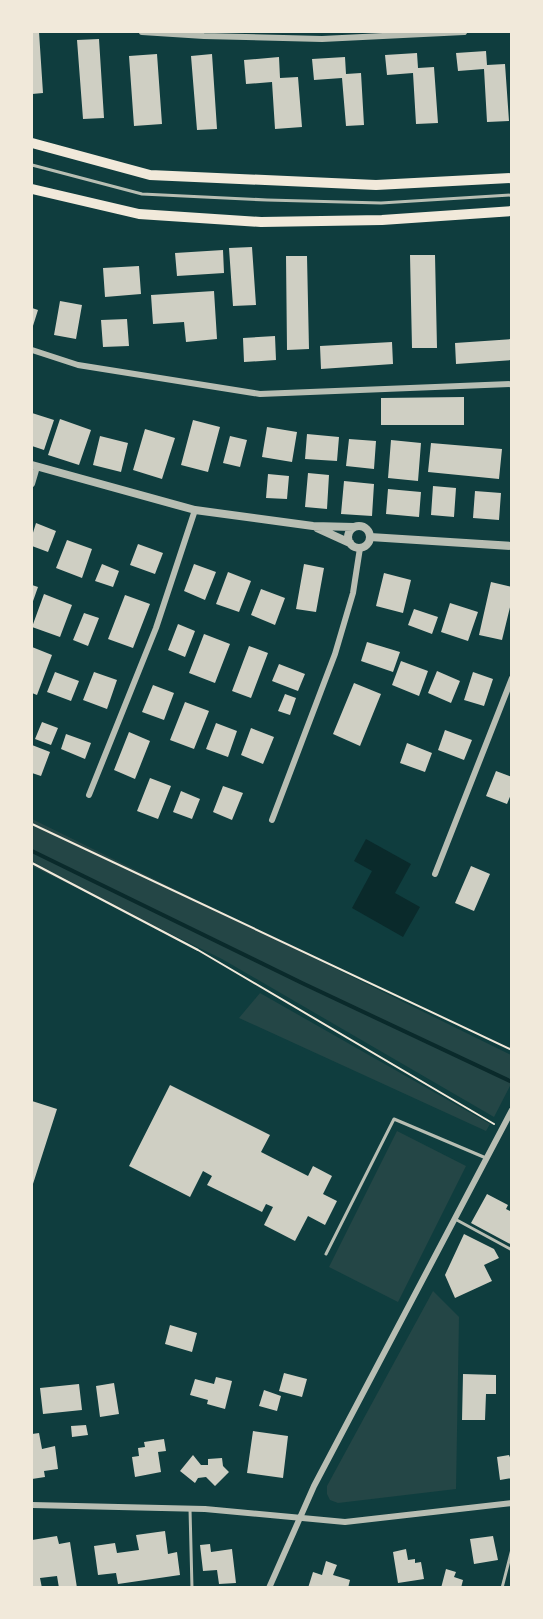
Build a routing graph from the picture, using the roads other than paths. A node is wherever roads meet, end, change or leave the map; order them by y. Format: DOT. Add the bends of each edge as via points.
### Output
graph roads {
  1 [pos="142,32"];
  2 [pos="464,32"];
  3 [pos="32,143"];
  4 [pos="32,165"];
  5 [pos="512,178"];
  6 [pos="32,189"];
  7 [pos="512,195"];
  8 [pos="512,211"];
  9 [pos="32,350"];
  10 [pos="512,384"];
  11 [pos="34,466"];
  12 [pos="32,484"];
  13 [pos="195,510"];
  14 [pos="313,526"];
  15 [pos="354,527"];
  16 [pos="370,537"];
  17 [pos="350,543"];
  18 [pos="512,546"];
  19 [pos="360,548"];
  20 [pos="512,678"];
  21 [pos="89,795"];
  22 [pos="272,820"];
  23 [pos="435,874"];
  24 [pos="512,1110"];
  25 [pos="486,1158"];
  26 [pos="454,1219"];
  27 [pos="512,1250"];
  28 [pos="326,1254"];
  29 [pos="512,1503"];
  30 [pos="32,1505"];
  31 [pos="190,1509"];
  32 [pos="298,1519"];
  33 [pos="512,1549"];
  34 [pos="192,1587"];
  35 [pos="269,1587"];
  36 [pos="502,1587"];
  1 -- 2 [label="street" via="322,39"];
  3 -- 5 [label="highway" via="150,174 376,185"];
  4 -- 7 [label="lane" via="142,194 381,202"];
  6 -- 8 [label="highway" via="139,214 261,222 382,220"];
  9 -- 10 [label="street" via="78,364 260,394"];
  11 -- 12 [label="street"];
  11 -- 13 [label="street"];
  13 -- 14 [label="street"];
  13 -- 21 [label="street" via="156,628"];
  14 -- 15 [label="street"];
  14 -- 17 [label="street"];
  15 -- 16 [label="street" via="365,527"];
  15 -- 17 [label="street" via="348,536"];
  16 -- 18 [label="street"];
  16 -- 19 [label="street"];
  17 -- 19 [label="street"];
  19 -- 22 [label="street" via="353,593 335,654"];
  20 -- 23 [label="street"];
  24 -- 25 [label="street"];
  25 -- 26 [label="street"];
  25 -- 28 [label="lane" via="394,1119"];
  26 -- 27 [label="lane"];
  26 -- 32 [label="street"];
  29 -- 32 [label="street" via="355,1521"];
  30 -- 31 [label="street"];
  31 -- 32 [label="street"];
  31 -- 34 [label="lane"];
  32 -- 35 [label="street"];
  33 -- 36 [label="lane"];
}
